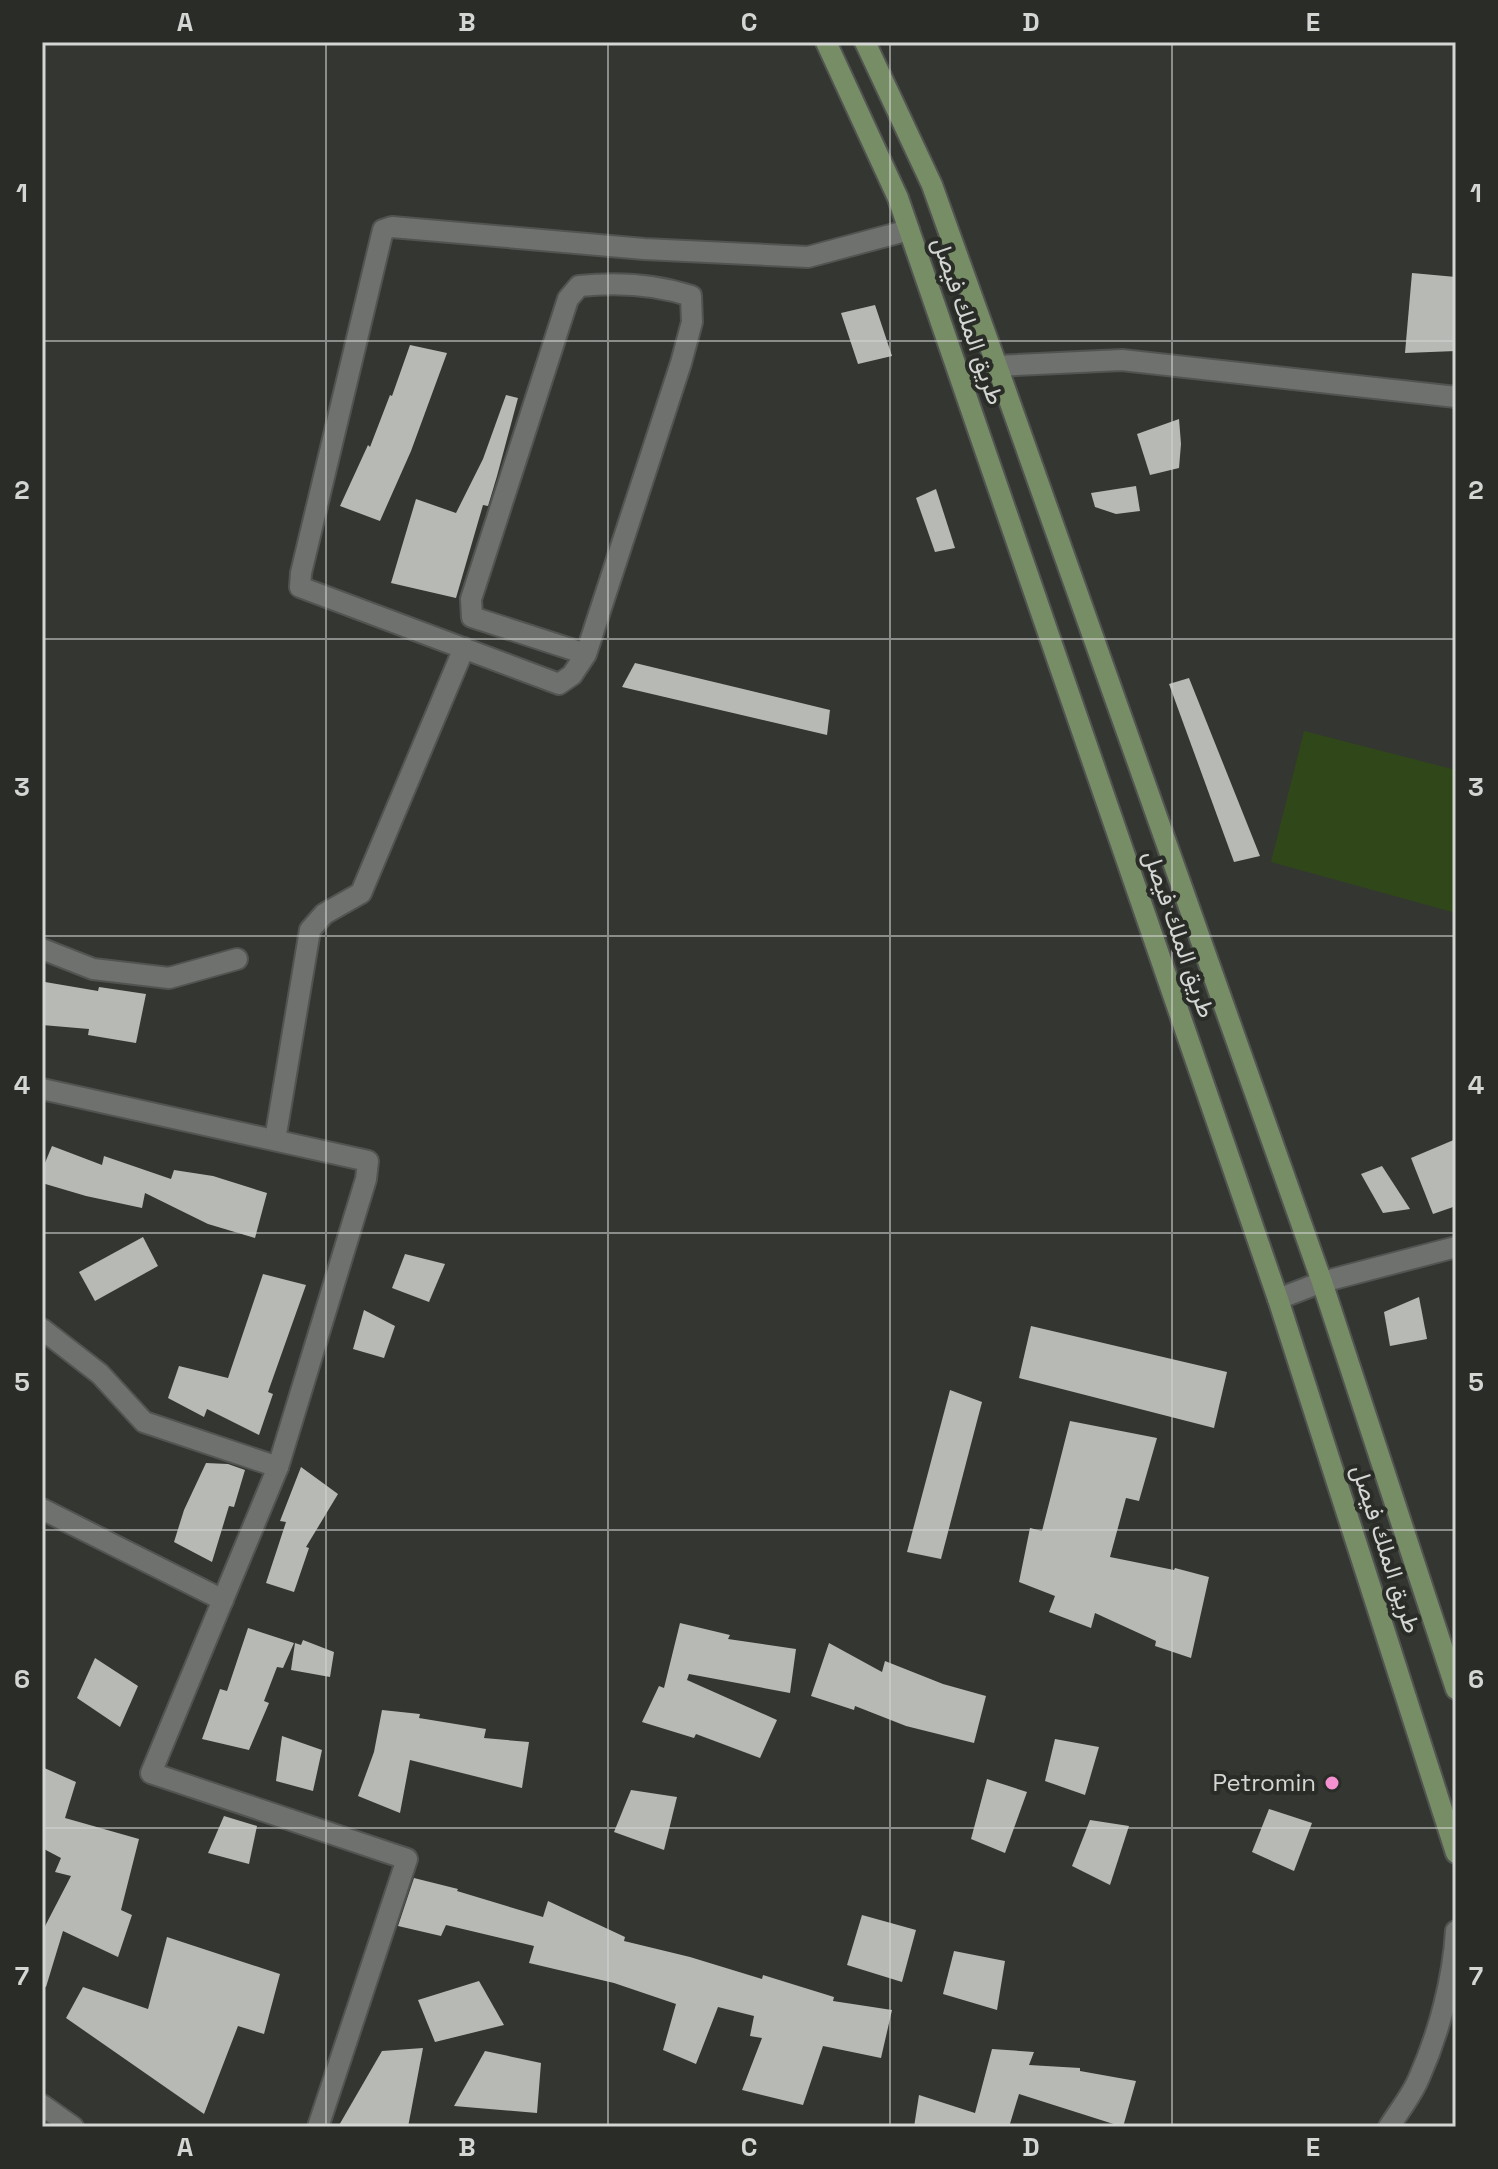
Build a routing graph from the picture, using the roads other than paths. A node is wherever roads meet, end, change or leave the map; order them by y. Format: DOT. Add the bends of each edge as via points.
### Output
graph roads {
  1 [pos="826,42"];
  2 [pos="865,42"];
  3 [pos="909,230"];
  4 [pos="997,366"];
  5 [pos="1456,397"];
  6 [pos="464,648"];
  7 [pos="586,654"];
  8 [pos="42,949"];
  9 [pos="237,959"];
  10 [pos="42,1089"];
  11 [pos="275,1140"];
  12 [pos="1456,1247"];
  13 [pos="1322,1282"];
  14 [pos="1278,1299"];
  15 [pos="42,1329"];
  16 [pos="278,1467"];
  17 [pos="42,1509"];
  18 [pos="223,1600"];
  19 [pos="1456,1689"];
  20 [pos="1456,1853"];
  21 [pos="1456,1931"];
  22 [pos="42,2105"];
  23 [pos="73,2127"];
  24 [pos="318,2127"];
  25 [pos="1389,2127"];
  1 -- 3 [label="main road, طريق الملك فيصل"];
  2 -- 4 [label="main road, طريق الملك فيصل" via="932,185"];
  3 -- 6 [label="street" via="808,257 383,230 300,587"];
  3 -- 14 [label="main road, طريق الملك فيصل"];
  4 -- 5 [label="street" via="1122,360"];
  4 -- 13 [label="main road, طريق الملك فيصل"];
  6 -- 7 [label="street" via="559,684"];
  6 -- 11 [label="street" via="361,893 324,914 310,930"];
  7 -- 7 [label="street" via="472,617 471,599 568,299 579,286 604,283 666,288 691,296 692,322"];
  8 -- 9 [label="street" via="93,969 169,978"];
  10 -- 11 [label="street"];
  11 -- 16 [label="street" via="368,1161"];
  12 -- 13 [label="street"];
  13 -- 14 [label="street"];
  13 -- 19 [label="main road, طريق الملك فيصل"];
  14 -- 20 [label="main road, طريق الملك فيصل"];
  15 -- 16 [label="street" via="100,1374 144,1422"];
  16 -- 18 [label="street"];
  17 -- 18 [label="street"];
  18 -- 24 [label="street" via="151,1773 407,1859"];
  21 -- 25 [label="street" via="1441,2017 1418,2080"];
  22 -- 23 [label="street"];
}
